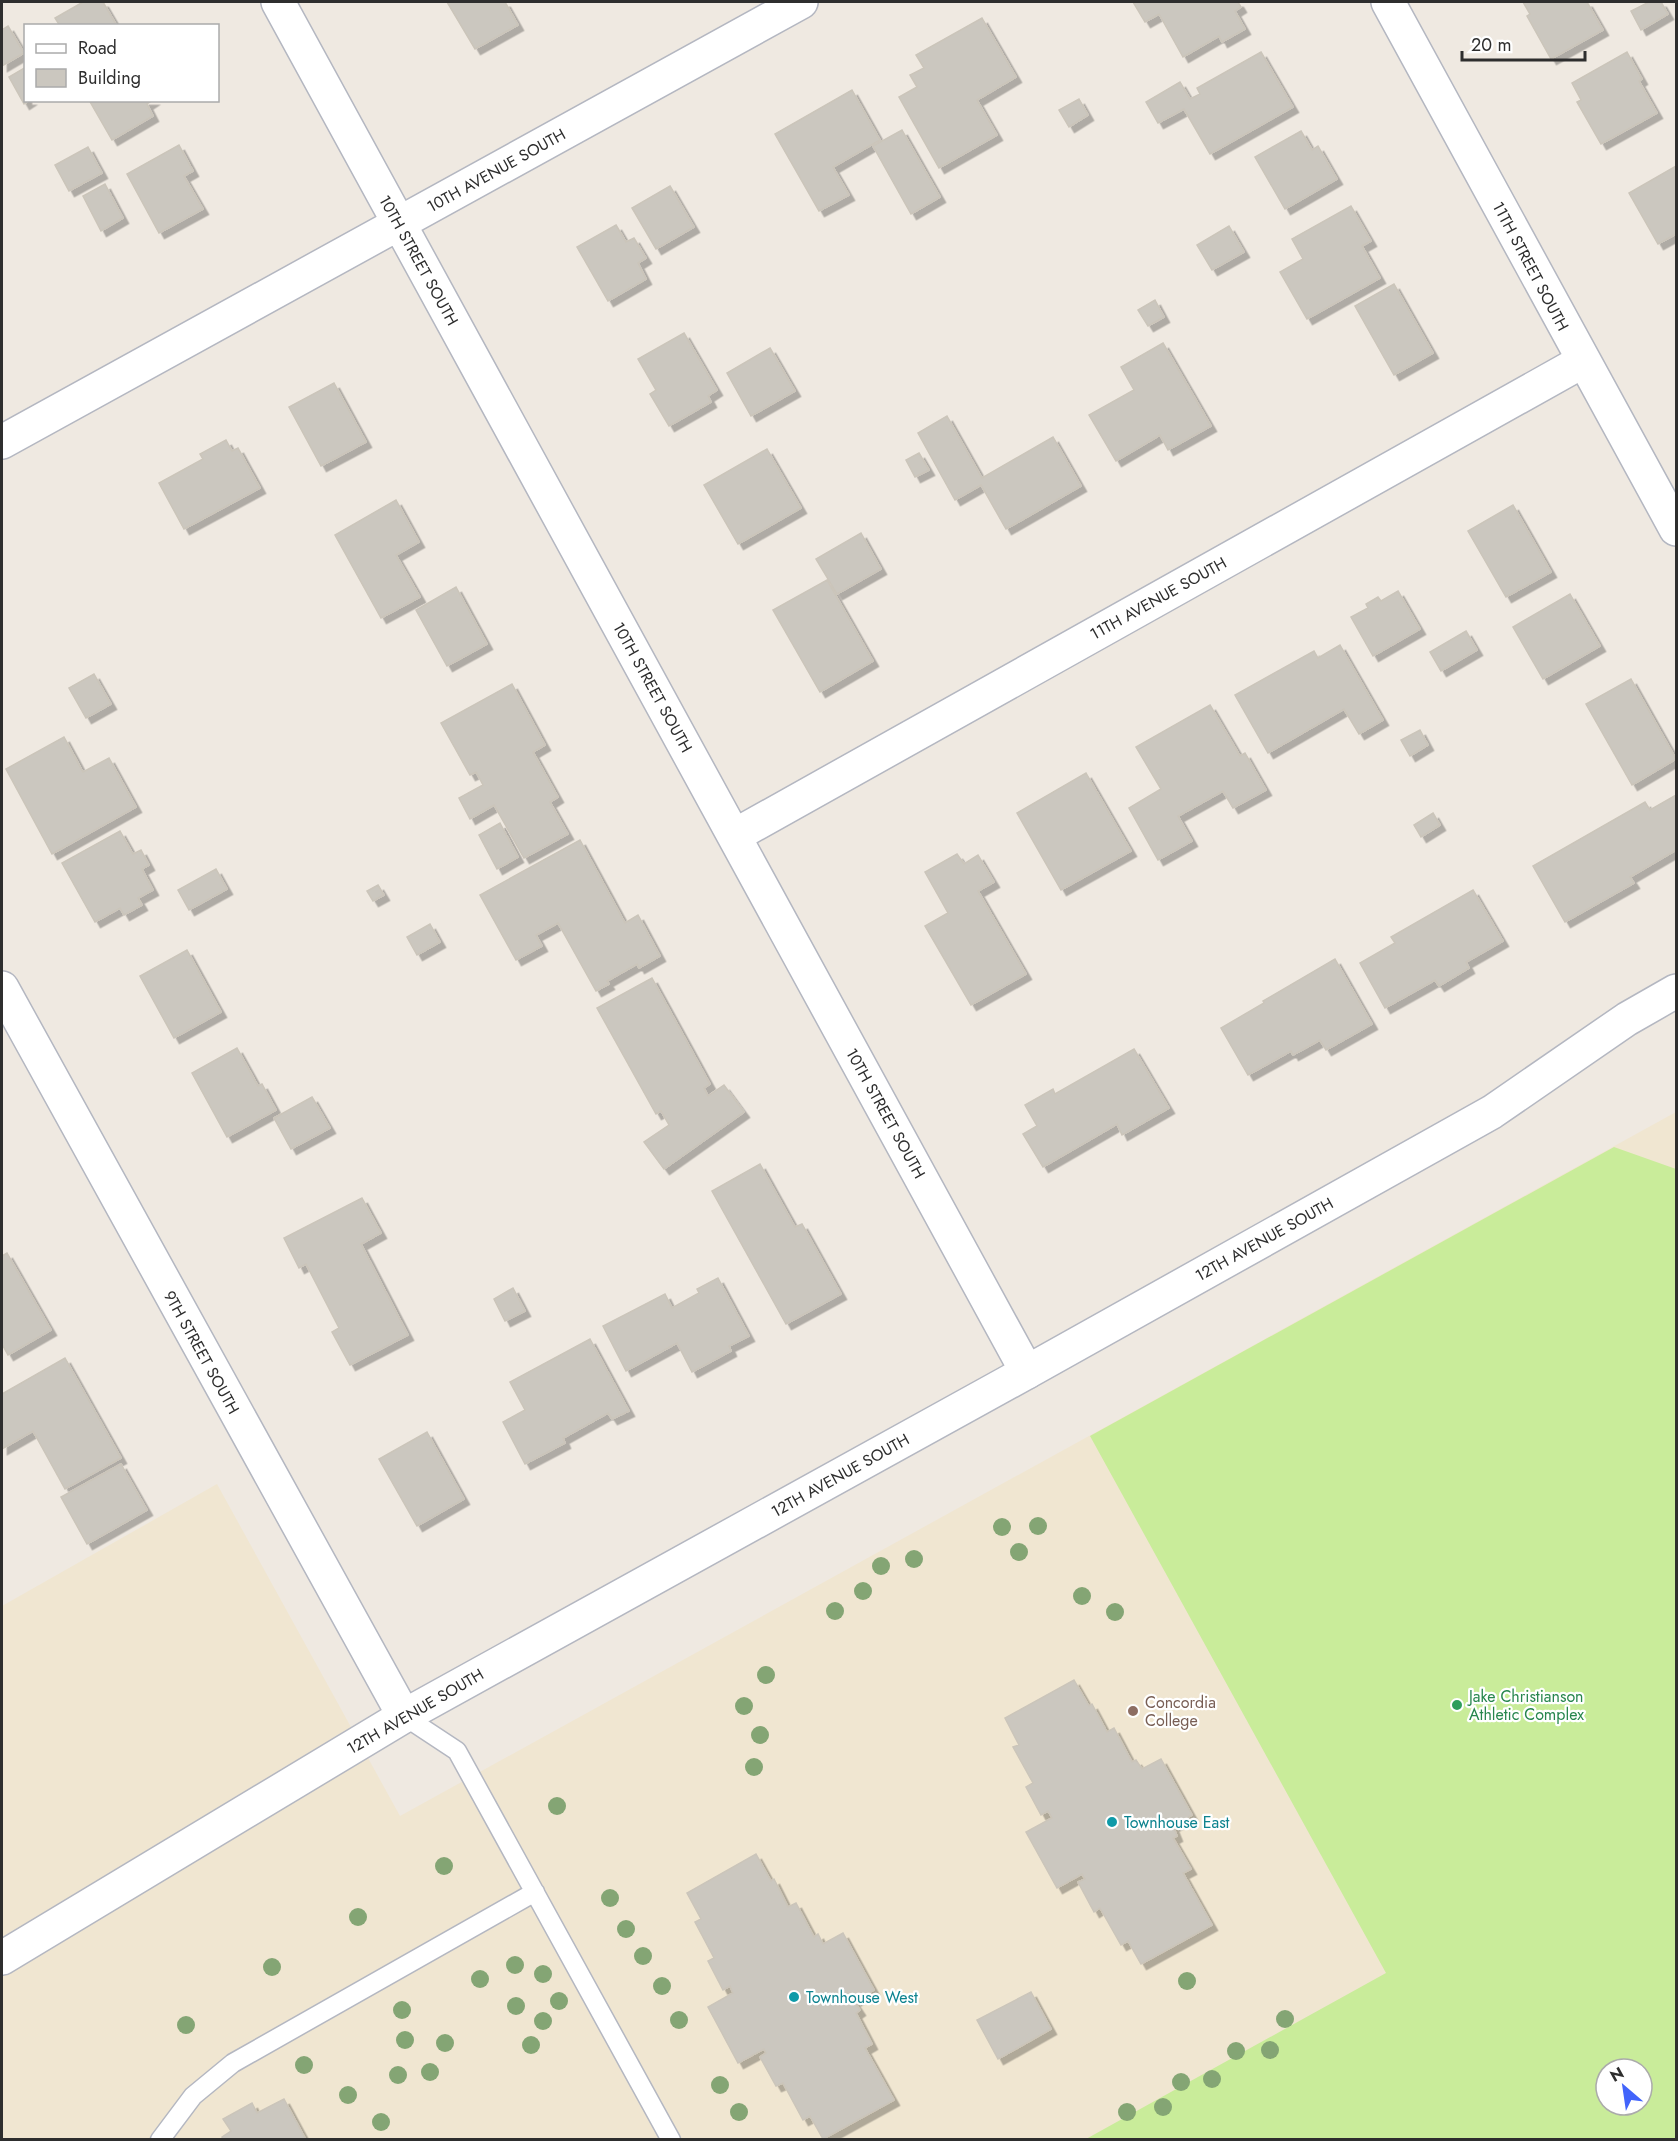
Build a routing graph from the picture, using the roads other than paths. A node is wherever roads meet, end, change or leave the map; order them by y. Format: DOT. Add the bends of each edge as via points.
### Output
graph roads {
  1 [pos="278,2"];
  2 [pos="801,2"];
  3 [pos="1388,2"];
  4 [pos="399,223"];
  5 [pos="1583,361"];
  6 [pos="2,442"];
  7 [pos="1677,529"];
  8 [pos="734,836"];
  9 [pos="2,988"];
  10 [pos="1677,991"];
  11 [pos="1027,1372"];
  12 [pos="404,1716"];
  13 [pos="535,1892"];
  14 [pos="2,1958"];
  15 [pos="160,2139"];
  16 [pos="671,2139"];
  1 -- 4 [label="street, 10TH STREET SOUTH"];
  2 -- 4 [label="street, 10TH AVENUE SOUTH"];
  3 -- 5 [label="street, 11TH STREET SOUTH"];
  4 -- 6 [label="street, 10TH AVENUE SOUTH"];
  4 -- 8 [label="street, 10TH STREET SOUTH"];
  5 -- 7 [label="street, 11TH STREET SOUTH"];
  5 -- 8 [label="street, 11TH AVENUE SOUTH"];
  8 -- 11 [label="street, 10TH STREET SOUTH"];
  9 -- 12 [label="street, 9TH STREET SOUTH"];
  10 -- 11 [label="street, 12TH AVENUE SOUTH" via="1627,1019 1492,1112"];
  11 -- 12 [label="street, 12TH AVENUE SOUTH"];
  12 -- 13 [label="lane" via="457,1751"];
  12 -- 14 [label="street, 12TH AVENUE SOUTH"];
  13 -- 15 [label="lane" via="233,2063 193,2096"];
  13 -- 16 [label="lane"];
}
